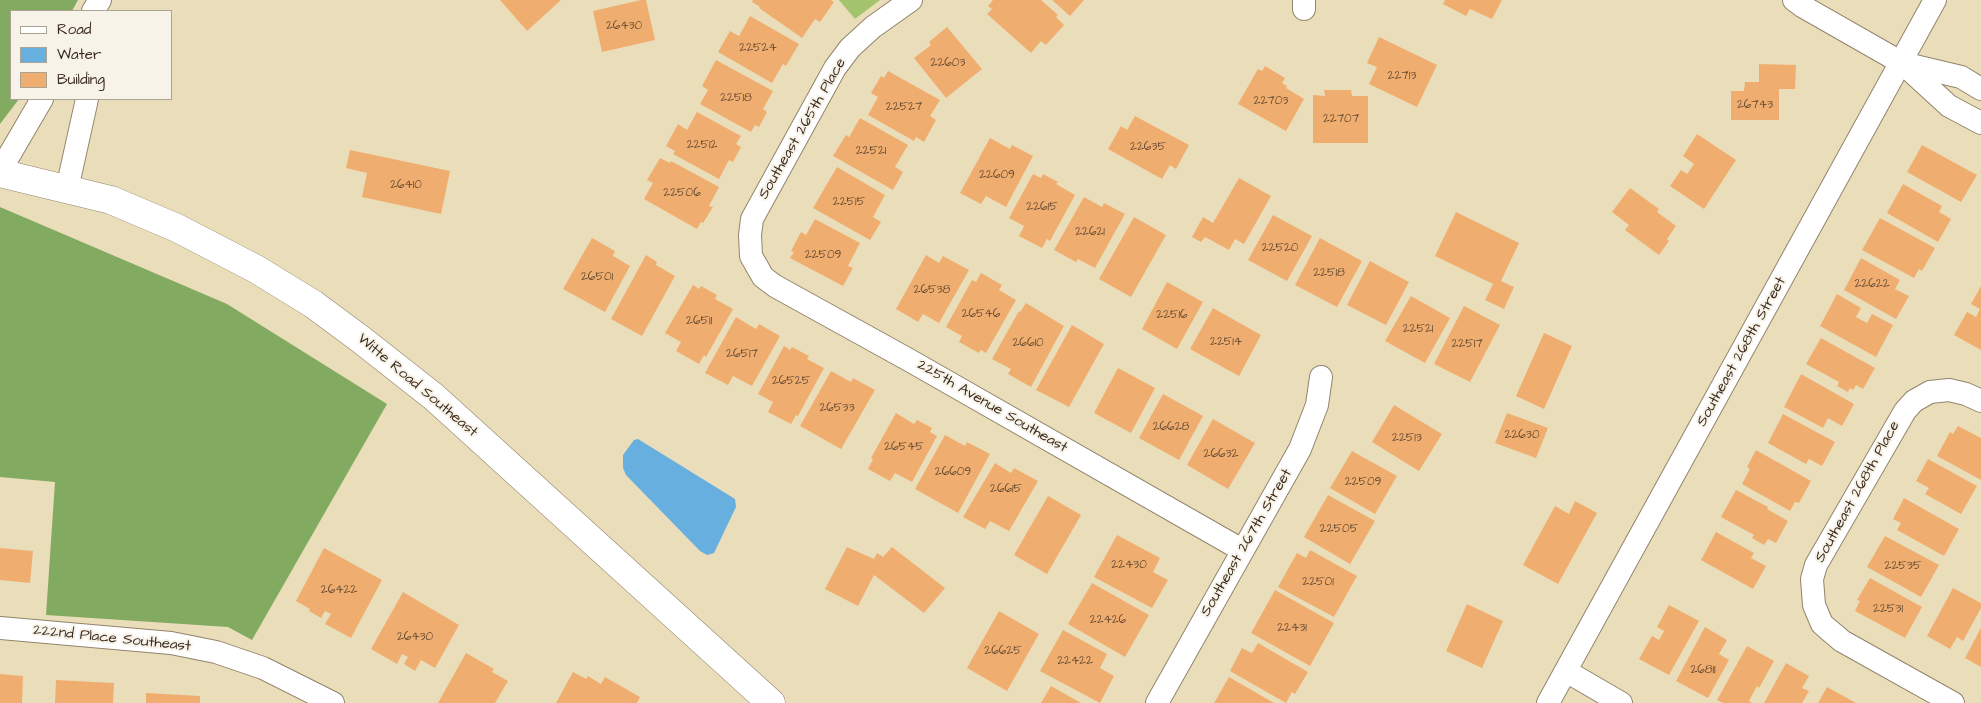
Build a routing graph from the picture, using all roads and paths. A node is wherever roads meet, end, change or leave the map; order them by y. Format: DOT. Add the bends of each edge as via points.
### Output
graph roads {
  1 [pos="910,0"];
  2 [pos="1794,0"];
  3 [pos="1935,0"];
  4 [pos="1902,63"];
  5 [pos="1981,89"];
  6 [pos="41,100"];
  7 [pos="87,100"];
  8 [pos="1981,123"];
  9 [pos="0,172"];
  10 [pos="67,189"];
  11 [pos="751,256"];
  12 [pos="1321,377"];
  13 [pos="1981,401"];
  14 [pos="1242,550"];
  15 [pos="0,628"];
  16 [pos="1566,671"];
  17 [pos="333,703"];
  18 [pos="771,703"];
  19 [pos="1157,703"];
  20 [pos="1548,703"];
  21 [pos="1622,703"];
  22 [pos="1953,703"];
  1 -- 11 [label="street, Southeast 265th Place" via="861,38 835,68 752,219"];
  2 -- 4 [label="street"];
  3 -- 4 [label="street, Southeast 268th Street"];
  4 -- 5 [label="street" via="1962,77"];
  4 -- 8 [label="street" via="1949,106"];
  4 -- 16 [label="street, Southeast 268th Street"];
  6 -- 9 [label="street"];
  7 -- 10 [label="street"];
  9 -- 10 [label="street, Witte Road Southeast"];
  10 -- 18 [label="street, Witte Road Southeast" via="111,200 177,228 256,270 344,326 434,397"];
  11 -- 14 [label="street, 225th Avenue Southeast" via="763,277 775,286"];
  12 -- 14 [label="street, Southeast 267th Street" via="1317,405 1300,449"];
  13 -- 22 [label="street, Southeast 268th Place" via="1949,390 1930,392 1905,411 1816,565 1812,579 1814,606 1822,624 1842,640"];
  14 -- 19 [label="street, Southeast 267th Street"];
  15 -- 17 [label="street, 222nd Place Southeast" via="171,643 216,652 263,668"];
  16 -- 20 [label="street, Southeast 268th Street"];
  16 -- 21 [label="street"];
}
